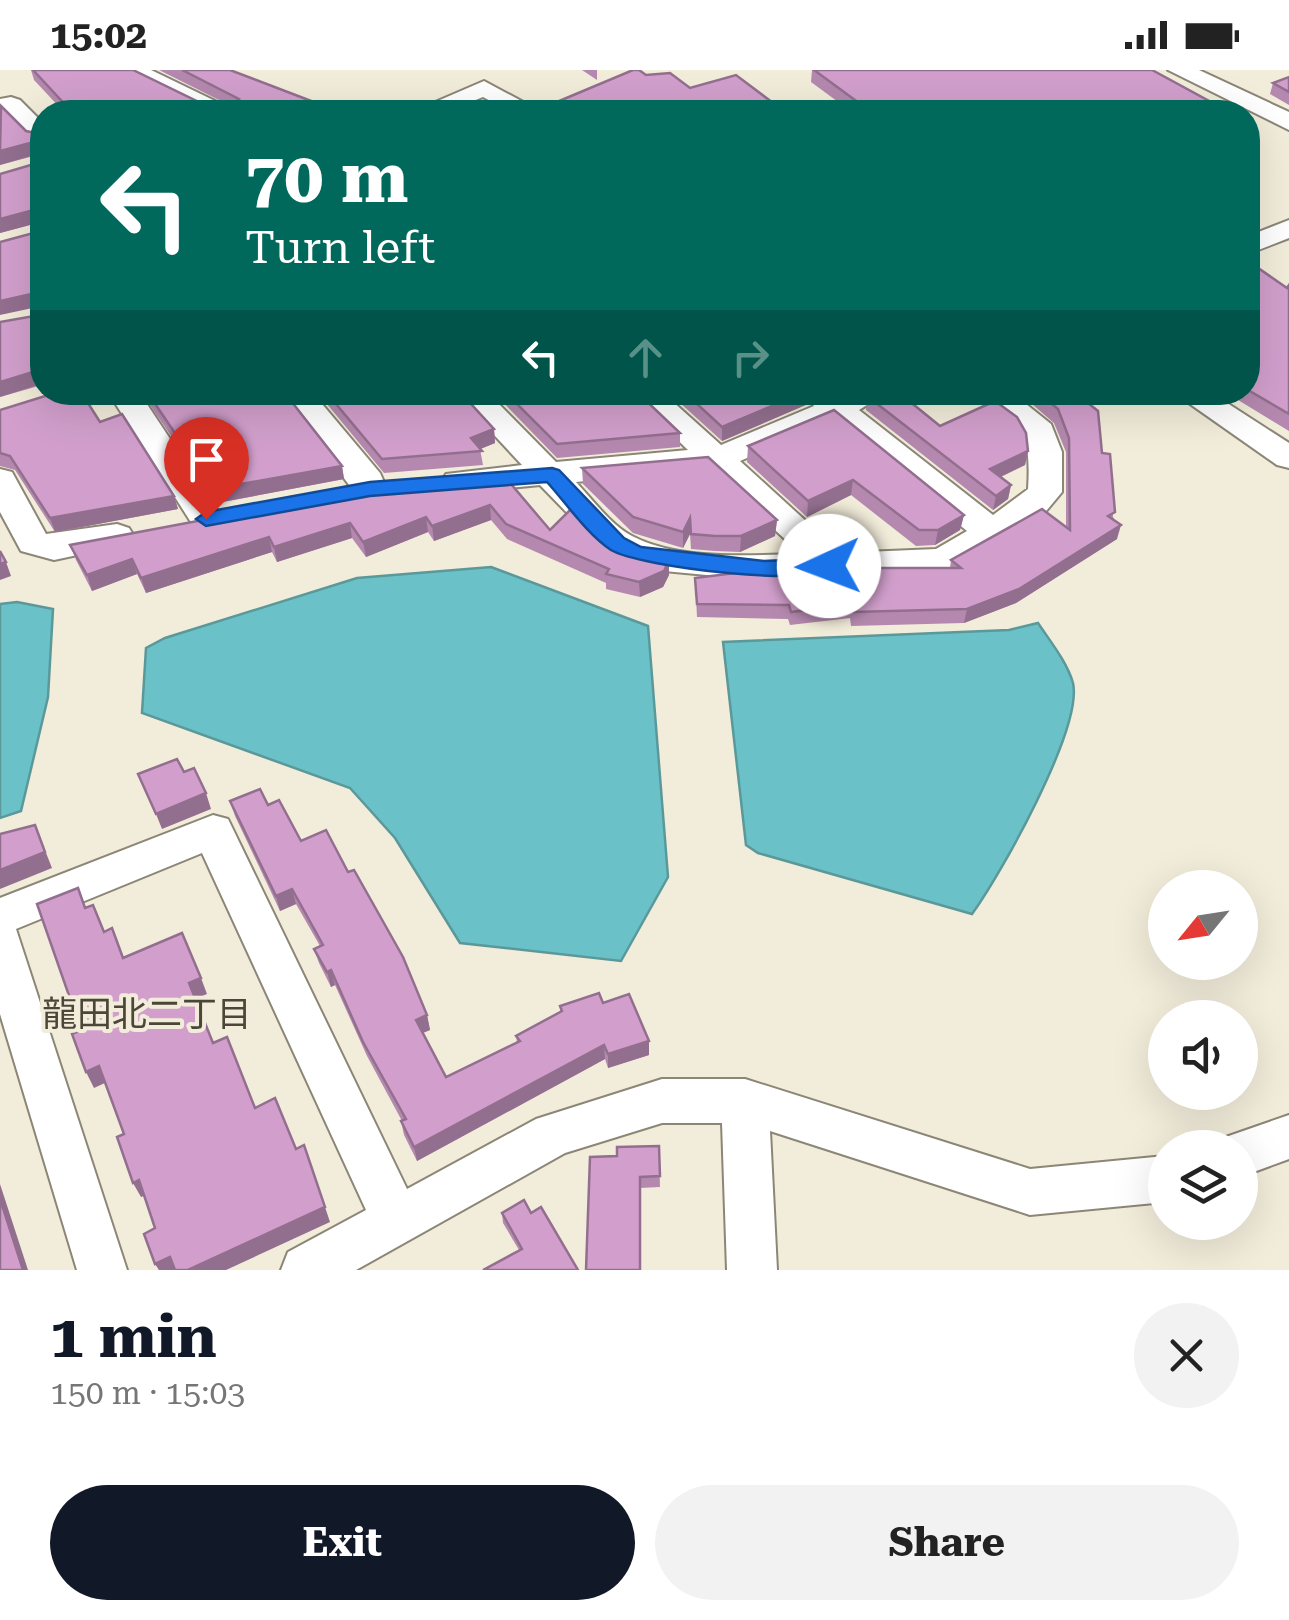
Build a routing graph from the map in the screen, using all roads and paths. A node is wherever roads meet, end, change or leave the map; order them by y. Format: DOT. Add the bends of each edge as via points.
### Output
graph roads {
  1 [pos="131,70"];
  2 [pos="1180,70"];
  3 [pos="197,100"];
  4 [pos="454,100"];
  5 [pos="506,100"];
  6 [pos="1245,100"];
  7 [pos="0,107"];
  8 [pos="1260,107"];
  9 [pos="1288,120"];
  10 [pos="30,124"];
  11 [pos="1289,228"];
  12 [pos="1260,241"];
  13 [pos="132,405"];
  14 [pos="306,405"];
  15 [pos="483,405"];
  16 [pos="658,405"];
  17 [pos="817,405"];
  18 [pos="832,405"];
  19 [pos="1008,405"];
  20 [pos="1208,405"];
  21 [pos="719,458"];
  22 [pos="1289,458"];
  23 [pos="552,475"];
  24 [pos="0,480"];
  25 [pos="370,489"];
  26 [pos="333,496"];
  27 [pos="242,512"];
  28 [pos="10,518"];
  29 [pos="206,519"];
  30 [pos="991,532"];
  31 [pos="829,566"];
  32 [pos="0,917"];
  33 [pos="0,941"];
  34 [pos="745,1101"];
  35 [pos="1289,1137"];
  36 [pos="1258,1148"];
  37 [pos="1148,1181"];
  38 [pos="395,1218"];
  39 [pos="102,1270"];
  40 [pos="306,1270"];
  41 [pos="752,1270"];
  1 -- 3 [label="street"];
  2 -- 6 [label="street"];
  4 -- 5 [label="street" via="484,88"];
  7 -- 10 [label="street" via="11,106"];
  8 -- 9 [label="street"];
  11 -- 12 [label="street"];
  13 -- 29 [label="street"];
  14 -- 25 [label="street"];
  15 -- 23 [label="street"];
  16 -- 21 [label="street"];
  17 -- 21 [label="street"];
  18 -- 30 [label="street"];
  19 -- 30 [label="street" via="1048,442 1045,492"];
  20 -- 22 [label="street"];
  21 -- 23 [label="street"];
  21 -- 31 [label="street"];
  23 -- 25 [label="street"];
  23 -- 31 [label="street" via="616,543 637,554 764,568"];
  24 -- 28 [label="street"];
  25 -- 26 [label="street"];
  27 -- 29 [label="street"];
  28 -- 29 [label="street" via="33,543 54,548"];
  30 -- 31 [label="street" via="944,561"];
  32 -- 38 [label="street" via="213,831"];
  33 -- 39 [label="street"];
  34 -- 37 [label="street" via="1030,1192"];
  34 -- 38 [label="street" via="662,1101 554,1135"];
  34 -- 41 [label="street"];
  35 -- 36 [label="street"];
  38 -- 40 [label="street"];
}
